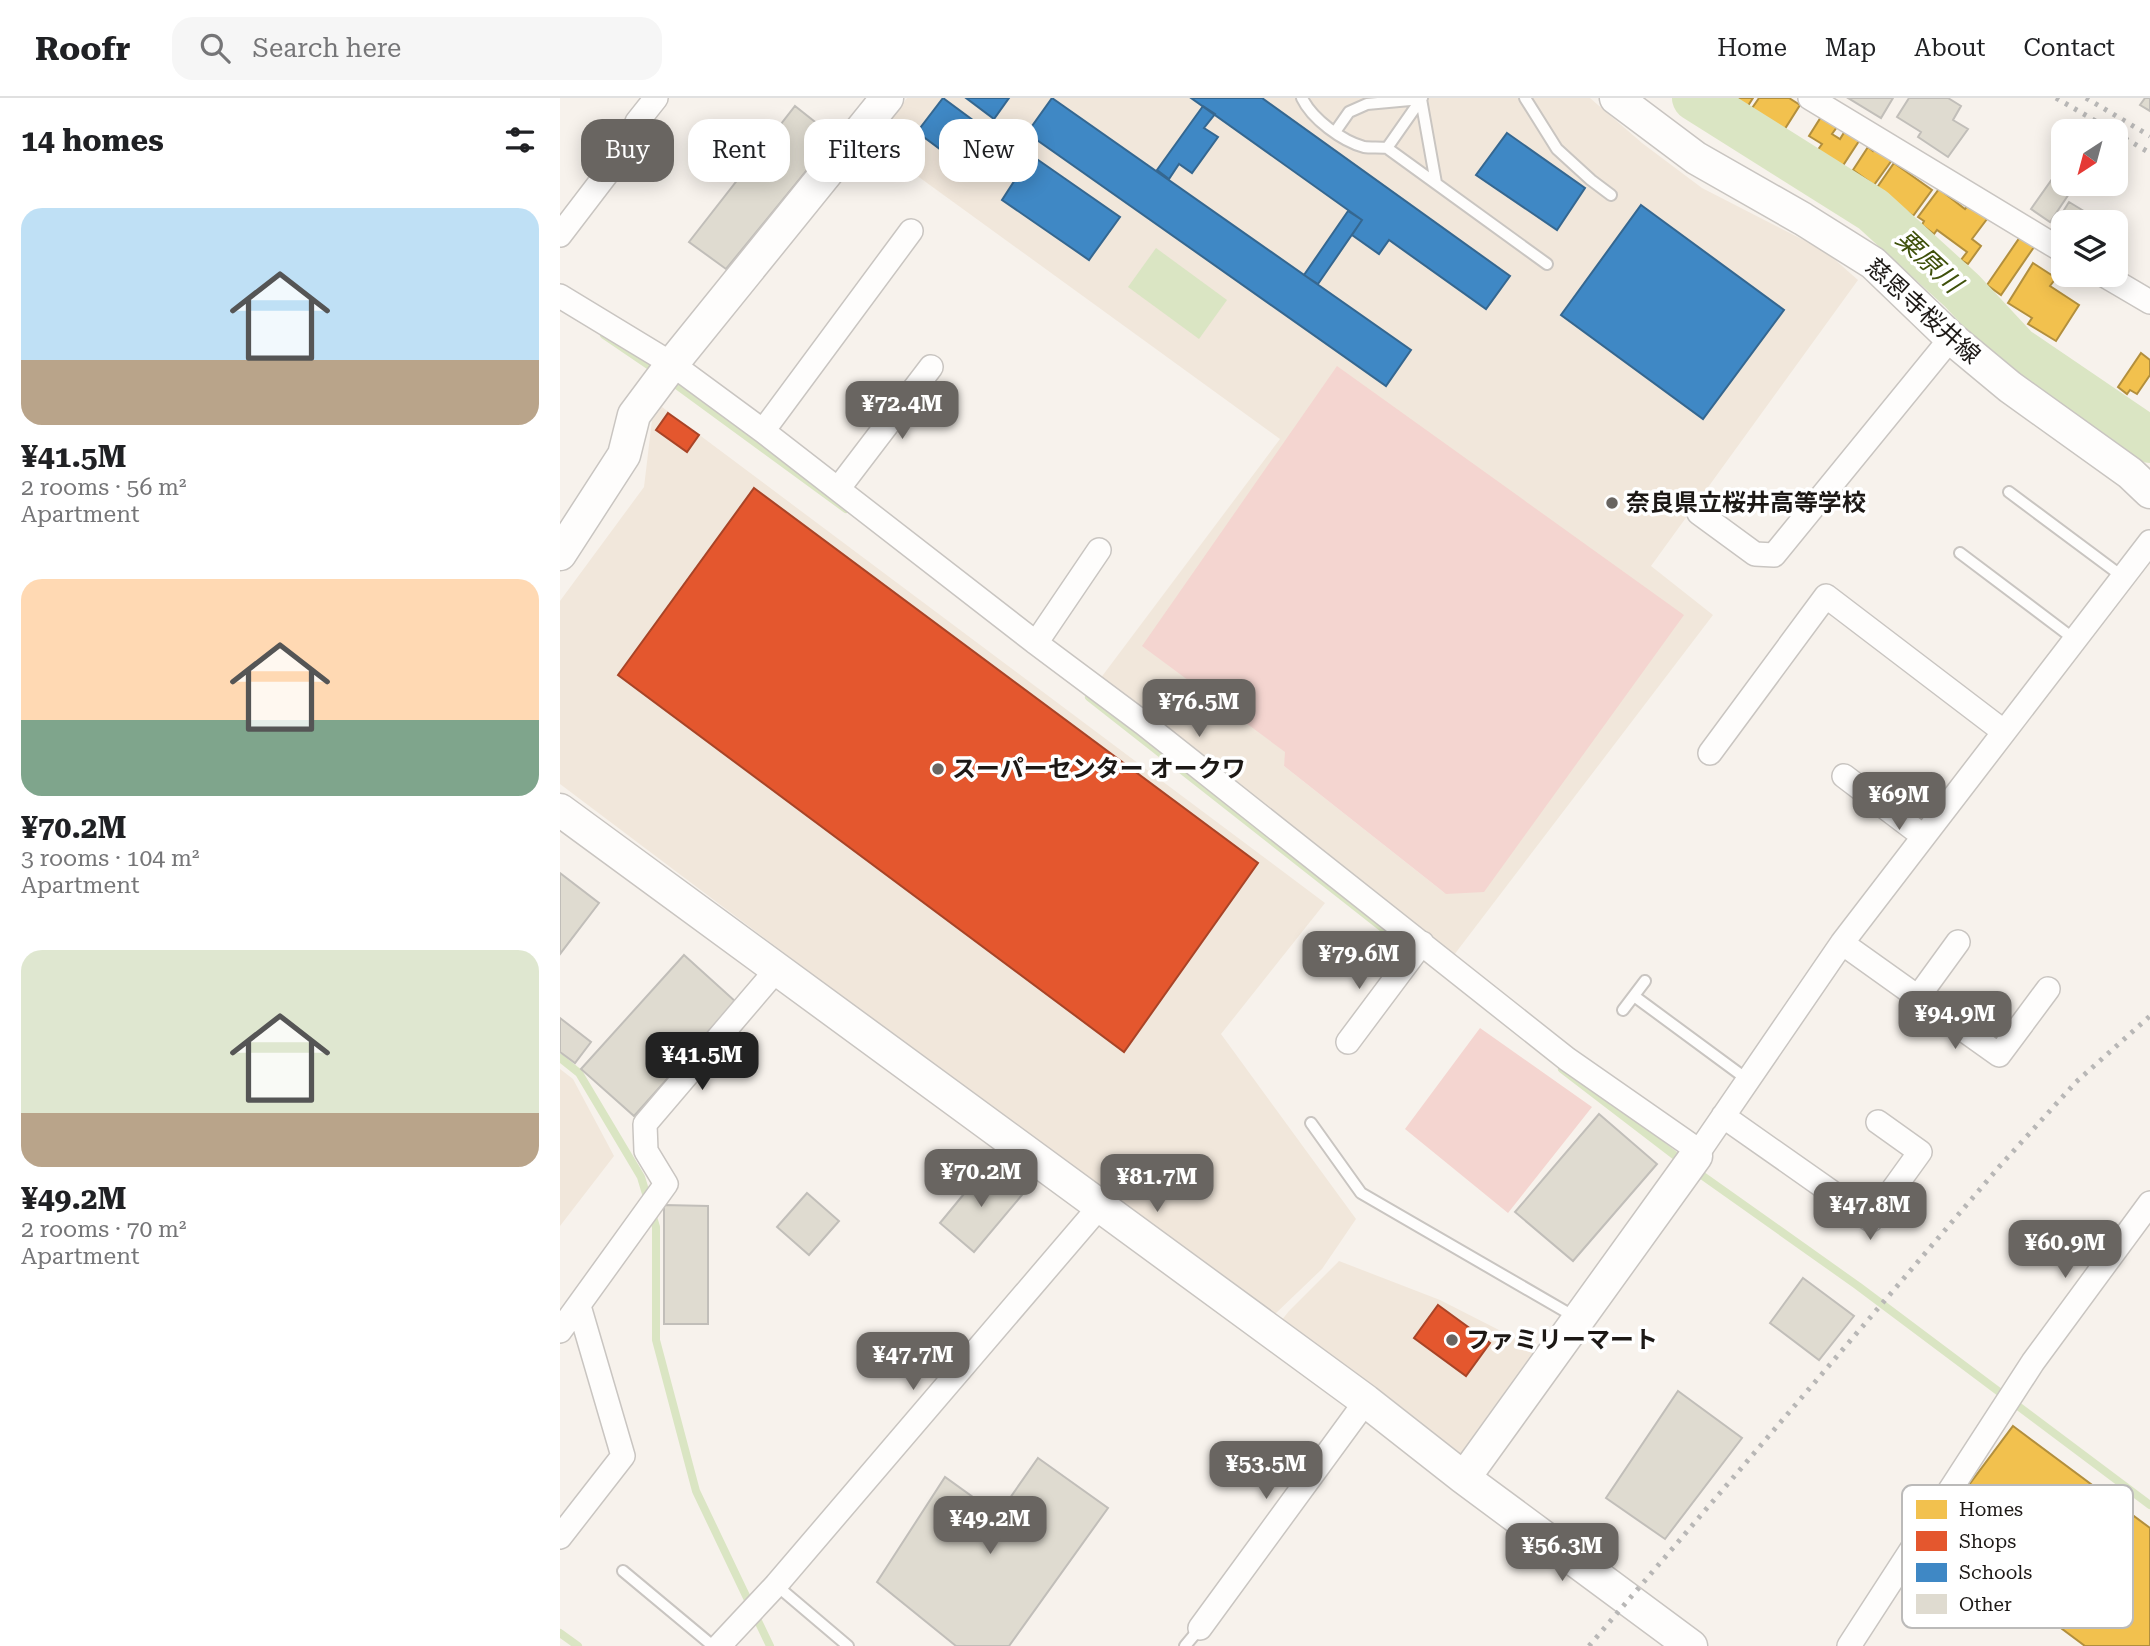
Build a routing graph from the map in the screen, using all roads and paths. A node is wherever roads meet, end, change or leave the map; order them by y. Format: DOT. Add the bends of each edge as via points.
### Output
graph roads {
  1 [pos="656,98"];
  2 [pos="887,98"];
  3 [pos="1302,98"];
  4 [pos="1525,98"];
  5 [pos="1616,98"];
  6 [pos="1810,98"];
  7 [pos="1422,99"];
  8 [pos="1335,132"];
  9 [pos="1387,148"];
  10 [pos="1436,183"];
  11 [pos="1611,195"];
  12 [pos="911,231"];
  13 [pos="560,235"];
  14 [pos="2051,244"];
  15 [pos="1546,264"];
  16 [pos="2124,287"];
  17 [pos="560,296"];
  18 [pos="2150,302"];
  19 [pos="1951,338"];
  20 [pos="672,364"];
  21 [pos="931,367"];
  22 [pos="763,431"];
  23 [pos="838,489"];
  24 [pos="2009,492"];
  25 [pos="2150,492"];
  26 [pos="1699,513"];
  27 [pos="2150,542"];
  28 [pos="1099,550"];
  29 [pos="1960,553"];
  30 [pos="560,554"];
  31 [pos="2123,577"];
  32 [pos="2074,639"];
  33 [pos="1035,643"];
  34 [pos="2003,731"];
  35 [pos="1710,752"];
  36 [pos="1844,776"];
  37 [pos="560,810"];
  38 [pos="1923,836"];
  39 [pos="1958,942"];
  40 [pos="1842,943"];
  41 [pos="1416,952"];
  42 [pos="778,968"];
  43 [pos="1645,981"];
  44 [pos="2048,989"];
  45 [pos="1633,996"];
  46 [pos="1918,997"];
  47 [pos="1623,1010"];
  48 [pos="1348,1042"];
  49 [pos="1748,1080"];
  50 [pos="1723,1116"];
  51 [pos="1878,1122"];
  52 [pos="1311,1123"];
  53 [pos="1692,1161"];
  54 [pos="2150,1203"];
  55 [pos="1101,1205"];
  56 [pos="579,1306"];
  57 [pos="1577,1319"];
  58 [pos="560,1331"];
  59 [pos="1366,1401"];
  60 [pos="1464,1478"];
  61 [pos="1952,1485"];
  62 [pos="560,1537"];
  63 [pos="1902,1563"];
  64 [pos="623,1571"];
  65 [pos="776,1585"];
  66 [pos="1200,1628"];
  67 [pos="725,1643"];
  68 [pos="848,1646"];
  69 [pos="1185,1646"];
  70 [pos="1690,1646"];
  71 [pos="1849,1646"];
  1 -- 13 [label="street" via="637,122 631,142"];
  2 -- 20 [label="street"];
  3 -- 8 [label="lane"];
  4 -- 11 [label="lane" via="1557,149"];
  5 -- 19 [label="street, 慈恩寺桜井線" via="1696,158 1873,262"];
  6 -- 14 [label="street"];
  7 -- 8 [label="lane" via="1367,103 1349,112"];
  7 -- 9 [label="lane"];
  7 -- 10 [label="lane"];
  8 -- 9 [label="lane" via="1364,147"];
  9 -- 10 [label="lane"];
  10 -- 15 [label="lane"];
  12 -- 22 [label="street"];
  16 -- 18 [label="street"];
  17 -- 20 [label="street"];
  19 -- 25 [label="street, 慈恩寺桜井線"];
  19 -- 26 [label="street" via="1774,555 1755,554"];
  20 -- 22 [label="street"];
  20 -- 30 [label="street" via="634,415 624,455"];
  21 -- 23 [label="street"];
  22 -- 23 [label="street"];
  23 -- 33 [label="street"];
  24 -- 31 [label="lane"];
  27 -- 31 [label="street"];
  28 -- 33 [label="street"];
  29 -- 32 [label="lane"];
  31 -- 32 [label="street"];
  32 -- 34 [label="street"];
  33 -- 41 [label="street" via="1154,732"];
  34 -- 35 [label="street" via="1826,596"];
  34 -- 38 [label="street"];
  36 -- 38 [label="street"];
  37 -- 42 [label="street"];
  38 -- 40 [label="street"];
  39 -- 46 [label="street"];
  40 -- 46 [label="street"];
  40 -- 49 [label="street"];
  41 -- 48 [label="street"];
  41 -- 53 [label="street" via="1567,1059"];
  42 -- 55 [label="street"];
  42 -- 56 [label="street" via="645,1124 646,1151 666,1184"];
  43 -- 45 [label="lane"];
  44 -- 46 [label="street" via="1999,1055"];
  45 -- 47 [label="lane"];
  45 -- 49 [label="lane"];
  49 -- 50 [label="street"];
  50 -- 51 [label="street" via="1871,1220 1920,1152"];
  50 -- 53 [label="street"];
  52 -- 57 [label="lane" via="1360,1193"];
  53 -- 57 [label="street"];
  54 -- 61 [label="street" via="2018,1384"];
  55 -- 59 [label="street"];
  55 -- 65 [label="street"];
  56 -- 58 [label="street"];
  56 -- 62 [label="street" via="623,1456"];
  57 -- 60 [label="street"];
  59 -- 60 [label="street"];
  59 -- 66 [label="street"];
  60 -- 70 [label="street"];
  63 -- 71 [label="street"];
  64 -- 67 [label="lane"];
  65 -- 67 [label="street"];
  65 -- 68 [label="lane"];
  66 -- 69 [label="lane"];
}
